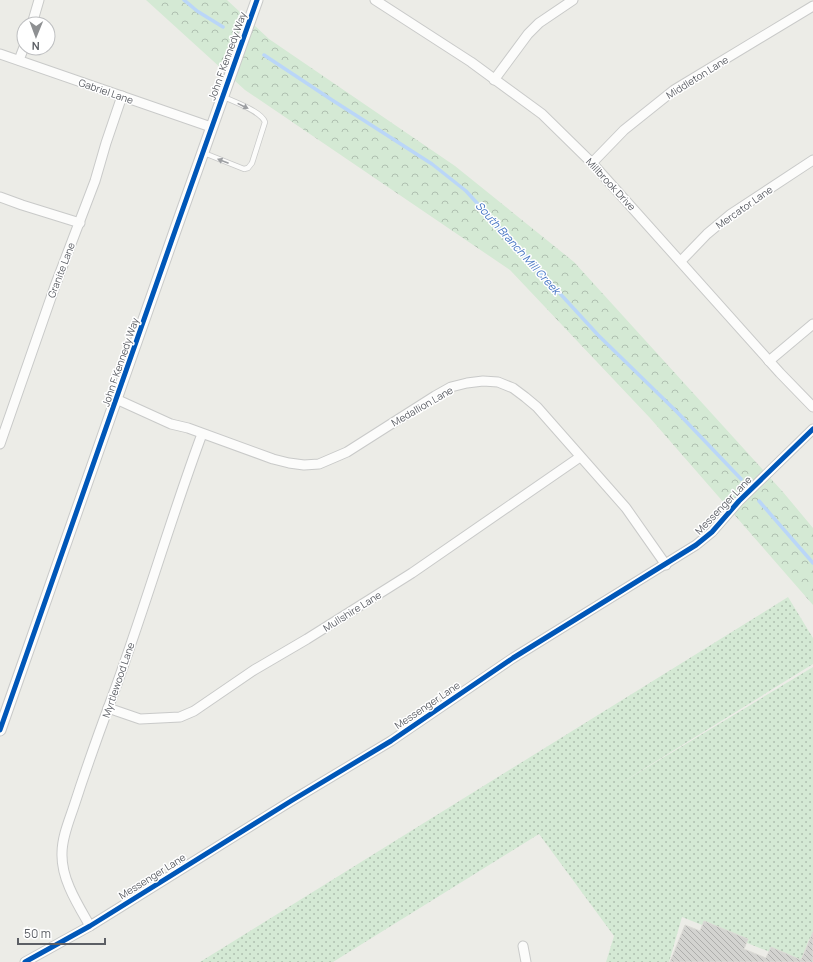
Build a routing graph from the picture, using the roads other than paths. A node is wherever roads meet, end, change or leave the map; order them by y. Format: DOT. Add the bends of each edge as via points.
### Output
graph roads {
  1 [pos="39,0"];
  2 [pos="257,0"];
  3 [pos="375,0"];
  4 [pos="574,0"];
  5 [pos="813,6"];
  6 [pos="34,16"];
  7 [pos="0,54"];
  8 [pos="21,56"];
  9 [pos="19,60"];
  10 [pos="494,80"];
  11 [pos="122,96"];
  12 [pos="222,96"];
  13 [pos="211,127"];
  14 [pos="202,153"];
  15 [pos="813,160"];
  16 [pos="592,163"];
  17 [pos="0,197"];
  18 [pos="80,223"];
  19 [pos="681,261"];
  20 [pos="813,324"];
  21 [pos="769,360"];
  22 [pos="116,399"];
  23 [pos="813,407"];
  24 [pos="813,428"];
  25 [pos="202,434"];
  26 [pos="0,444"];
  27 [pos="580,457"];
  28 [pos="666,565"];
  29 [pos="108,708"];
  30 [pos="0,730"];
  31 [pos="90,926"];
  32 [pos="523,946"];
  33 [pos="24,962"];
  34 [pos="526,962"];
  1 -- 6 [label="street"];
  2 -- 12 [label="street, John F Kennedy Way"];
  3 -- 10 [label="street, Millbrook Drive" via="456,52"];
  4 -- 10 [label="street" via="538,23"];
  5 -- 16 [label="street, Middleton Lane" via="674,90 624,130"];
  7 -- 9 [label="street, Gabriel Lane"];
  8 -- 9 [label="street"];
  9 -- 11 [label="street, Gabriel Lane"];
  10 -- 16 [label="street, Millbrook Drive" via="542,114"];
  11 -- 13 [label="street, Gabriel Lane"];
  11 -- 18 [label="street, Granite Lane"];
  12 -- 13 [label="street, John F Kennedy Way"];
  12 -- 14 [label="lane, one-way" via="264,118 252,163 244,169"];
  13 -- 14 [label="street, John F Kennedy Way"];
  14 -- 22 [label="street, John F Kennedy Way"];
  15 -- 19 [label="street, Mercator Lane" via="731,214"];
  16 -- 19 [label="street, Millbrook Drive"];
  17 -- 18 [label="street"];
  18 -- 26 [label="street, Granite Lane" via="55,286"];
  19 -- 21 [label="street, Millbrook Drive"];
  20 -- 21 [label="street"];
  21 -- 23 [label="street, Millbrook Drive"];
  22 -- 25 [label="street, Medallion Lane" via="157,418"];
  22 -- 30 [label="street, John F Kennedy Way"];
  24 -- 28 [label="street, Messenger Lane" via="739,501 712,532"];
  25 -- 27 [label="street, Medallion Lane" via="289,463 319,464 347,452 451,387 483,381 498,382 525,397 537,407"];
  25 -- 29 [label="street, Myrtlewood Lane"];
  27 -- 28 [label="street, Medallion Lane" via="626,508"];
  27 -- 29 [label="street, Mullshire Lane" via="412,573 249,673 194,711 180,717 140,719"];
  28 -- 31 [label="street, Messenger Lane" via="513,658 391,741"];
  29 -- 31 [label="street, Myrtlewood Lane" via="68,823 62,853 63,867 72,896"];
  31 -- 33 [label="street, Messenger Lane"];
  32 -- 34 [label="street"];
}
